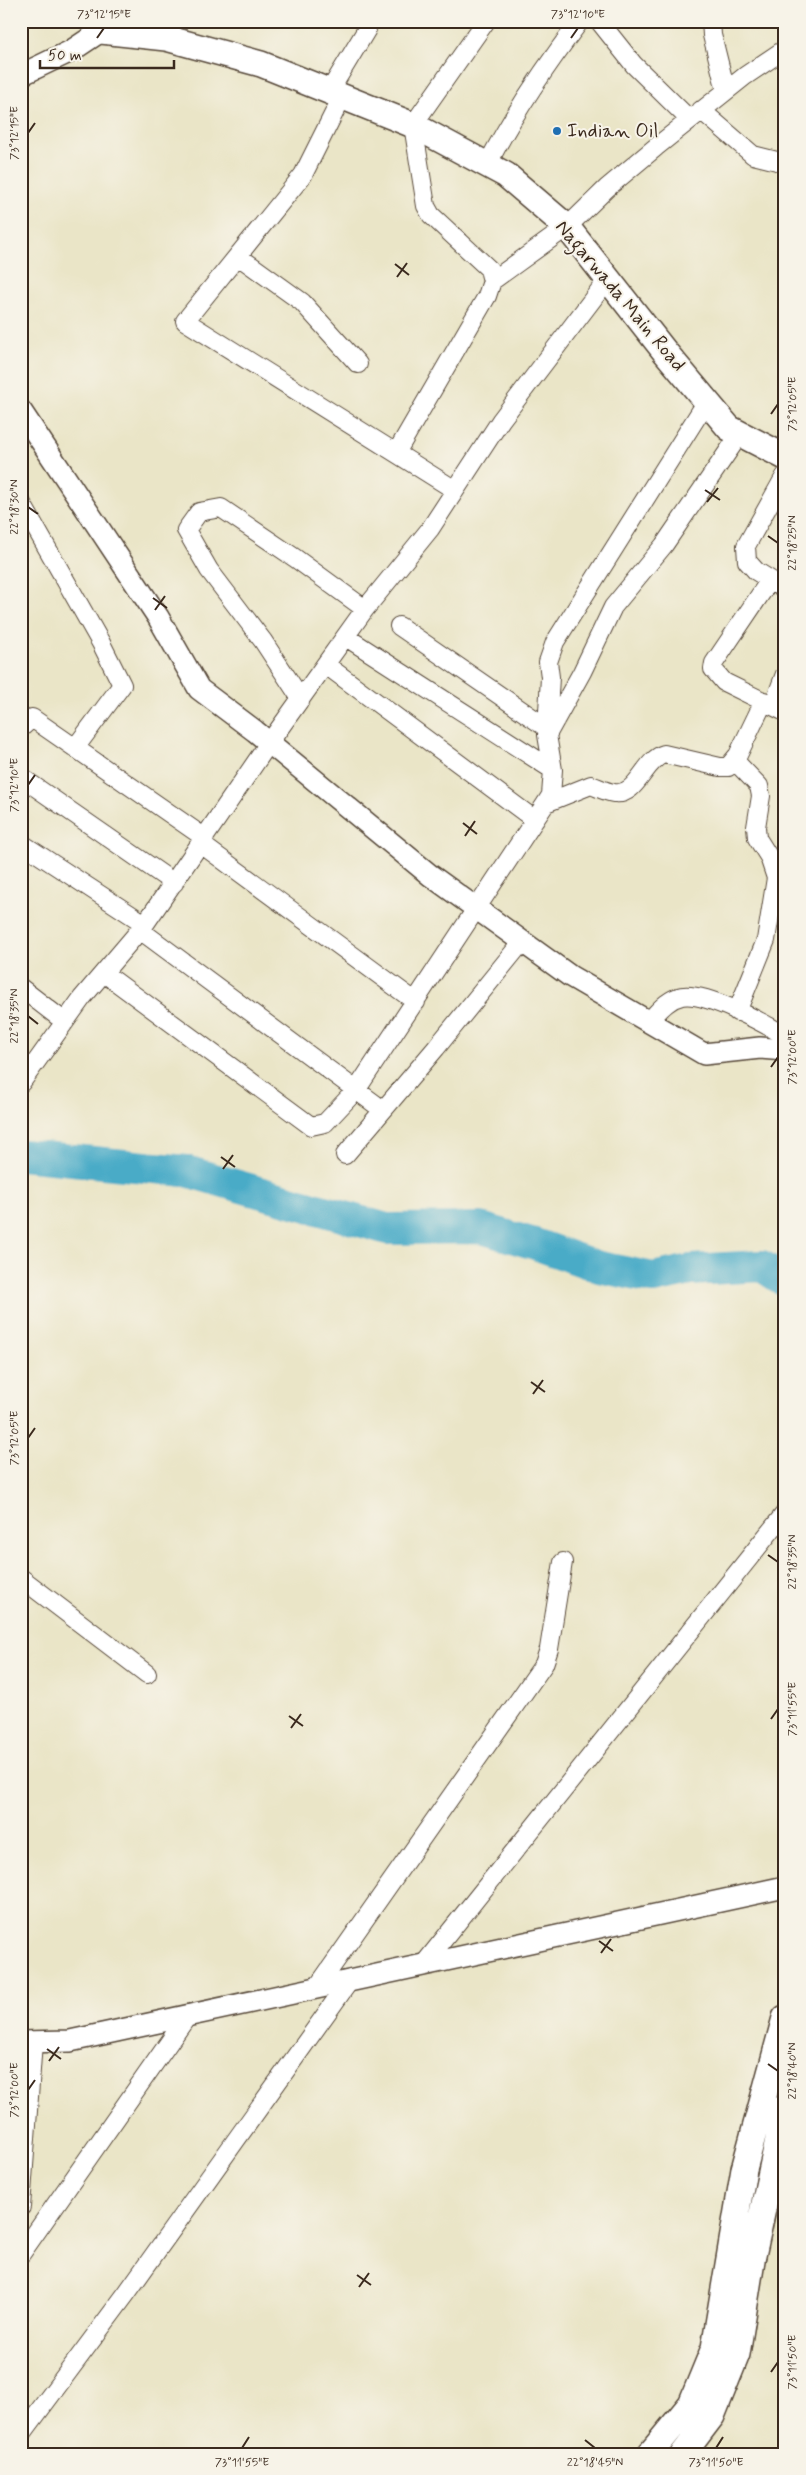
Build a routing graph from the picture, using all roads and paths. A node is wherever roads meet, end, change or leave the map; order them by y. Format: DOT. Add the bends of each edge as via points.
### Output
graph roads {
  1 [pos="365,21"];
  2 [pos="486,21"];
  3 [pos="580,21"];
  4 [pos="599,21"];
  5 [pos="711,21"];
  6 [pos="99,26"];
  7 [pos="170,30"];
  8 [pos="785,49"];
  9 [pos="22,75"];
  10 [pos="726,90"];
  11 [pos="336,94"];
  12 [pos="695,115"];
  13 [pos="413,125"];
  14 [pos="785,163"];
  15 [pos="487,165"];
  16 [pos="567,227"];
  17 [pos="238,256"];
  18 [pos="608,279"];
  19 [pos="492,281"];
  20 [pos="358,364"];
  21 [pos="707,401"];
  22 [pos="21,411"];
  23 [pos="740,434"];
  24 [pos="396,453"];
  25 [pos="785,457"];
  26 [pos="785,476"];
  27 [pos="455,490"];
  28 [pos="21,502"];
  29 [pos="778,585"];
  30 [pos="365,609"];
  31 [pos="399,626"];
  32 [pos="346,637"];
  33 [pos="326,664"];
  34 [pos="785,674"];
  35 [pos="301,699"];
  36 [pos="774,706"];
  37 [pos="21,728"];
  38 [pos="547,732"];
  39 [pos="269,743"];
  40 [pos="75,748"];
  41 [pos="735,760"];
  42 [pos="553,770"];
  43 [pos="21,777"];
  44 [pos="546,803"];
  45 [pos="535,820"];
  46 [pos="203,841"];
  47 [pos="21,843"];
  48 [pos="174,883"];
  49 [pos="476,908"];
  50 [pos="142,927"];
  51 [pos="522,942"];
  52 [pos="104,973"];
  53 [pos="21,988"];
  54 [pos="416,1002"];
  55 [pos="737,1012"];
  56 [pos="65,1022"];
  57 [pos="648,1022"];
  58 [pos="785,1036"];
  59 [pos="785,1050"];
  60 [pos="21,1083"];
  61 [pos="357,1089"];
  62 [pos="383,1110"];
  63 [pos="345,1155"];
  64 [pos="785,1513"];
  65 [pos="563,1562"];
  66 [pos="21,1578"];
  67 [pos="147,1674"];
  68 [pos="785,1887"];
  69 [pos="424,1964"];
  70 [pos="351,1979"];
  71 [pos="318,1986"];
  72 [pos="189,2014"];
  73 [pos="785,2018"];
  74 [pos="27,2042"];
  75 [pos="785,2106"];
  76 [pos="21,2207"];
  77 [pos="21,2254"];
  78 [pos="670,2430"];
  79 [pos="21,2435"];
  80 [pos="683,2453"];
  81 [pos="650,2454"];
  1 -- 11 [label="street" via="367,29"];
  2 -- 13 [label="street"];
  3 -- 15 [label="street" via="552,56 509,123"];
  4 -- 12 [label="street" via="634,65"];
  5 -- 10 [label="street"];
  6 -- 7 [label="main road, Nagarwada Main Road"];
  6 -- 9 [label="street" via="71,51"];
  7 -- 11 [label="main road, Nagarwada Main Road"];
  8 -- 10 [label="street"];
  10 -- 12 [label="street"];
  11 -- 13 [label="main road, Nagarwada Main Road"];
  11 -- 17 [label="street" via="303,175"];
  12 -- 14 [label="street" via="753,155"];
  12 -- 16 [label="street" via="607,188"];
  13 -- 15 [label="main road, Nagarwada Main Road"];
  13 -- 19 [label="street" via="426,206 431,215 489,269"];
  15 -- 16 [label="main road, Nagarwada Main Road" via="506,175"];
  16 -- 18 [label="main road, Nagarwada Main Road"];
  16 -- 19 [label="street"];
  17 -- 20 [label="street" via="302,302"];
  17 -- 24 [label="street" via="185,321"];
  18 -- 21 [label="main road, Nagarwada Main Road"];
  18 -- 27 [label="street" via="501,420"];
  19 -- 24 [label="street" via="487,296"];
  21 -- 23 [label="main road, Nagarwada Main Road" via="729,428"];
  21 -- 38 [label="street" via="555,642 548,662"];
  22 -- 39 [label="street" via="148,601 199,689"];
  23 -- 25 [label="main road, Nagarwada Main Road"];
  23 -- 38 [label="street" via="664,545 613,607 582,672"];
  24 -- 27 [label="street"];
  26 -- 29 [label="street" via="746,546 747,560 756,571"];
  27 -- 30 [label="street" via="430,529"];
  28 -- 40 [label="street" via="122,684"];
  29 -- 36 [label="street" via="714,663 713,669 724,682"];
  30 -- 32 [label="street"];
  30 -- 35 [label="street" via="221,508 199,512 186,530 209,570 263,641"];
  31 -- 38 [label="street"];
  32 -- 33 [label="street"];
  32 -- 42 [label="street"];
  33 -- 35 [label="street"];
  33 -- 45 [label="street"];
  34 -- 36 [label="street"];
  35 -- 39 [label="street"];
  36 -- 41 [label="street"];
  37 -- 40 [label="street" via="32,718"];
  38 -- 42 [label="street"];
  39 -- 46 [label="street"];
  39 -- 49 [label="street" via="430,875"];
  40 -- 46 [label="street"];
  41 -- 44 [label="street" via="728,767 720,767 664,754 656,757 634,785 622,793 592,785"];
  41 -- 55 [label="street" via="759,786 757,838 770,857 776,878 766,940"];
  42 -- 44 [label="street" via="552,794"];
  43 -- 48 [label="street"];
  44 -- 45 [label="street"];
  45 -- 49 [label="street"];
  46 -- 48 [label="street"];
  46 -- 54 [label="street"];
  47 -- 50 [label="street"];
  48 -- 50 [label="street"];
  49 -- 51 [label="street"];
  49 -- 54 [label="street"];
  50 -- 52 [label="street"];
  50 -- 61 [label="street"];
  51 -- 57 [label="street" via="570,976"];
  51 -- 62 [label="street"];
  52 -- 56 [label="street"];
  52 -- 61 [label="street" via="311,1126 325,1123"];
  53 -- 56 [label="street"];
  54 -- 61 [label="street"];
  55 -- 57 [label="street" via="702,996 681,996 666,1003"];
  55 -- 58 [label="street"];
  56 -- 60 [label="street"];
  57 -- 59 [label="street" via="704,1054 760,1048"];
  61 -- 62 [label="street"];
  62 -- 63 [label="street"];
  64 -- 69 [label="street"];
  65 -- 71 [label="street" via="549,1649 540,1671"];
  66 -- 67 [label="street"];
  68 -- 69 [label="street"];
  69 -- 70 [label="street"];
  70 -- 71 [label="street"];
  70 -- 79 [label="street" via="132,2286"];
  71 -- 72 [label="street"];
  72 -- 74 [label="street" via="70,2040"];
  72 -- 77 [label="street"];
  73 -- 78 [label="main road" via="744,2169 714,2348 691,2404"];
  74 -- 76 [label="street"];
  75 -- 80 [label="main road" via="752,2260 737,2354 712,2416"];
  78 -- 80 [label="street"];
  78 -- 81 [label="main road"];
}
